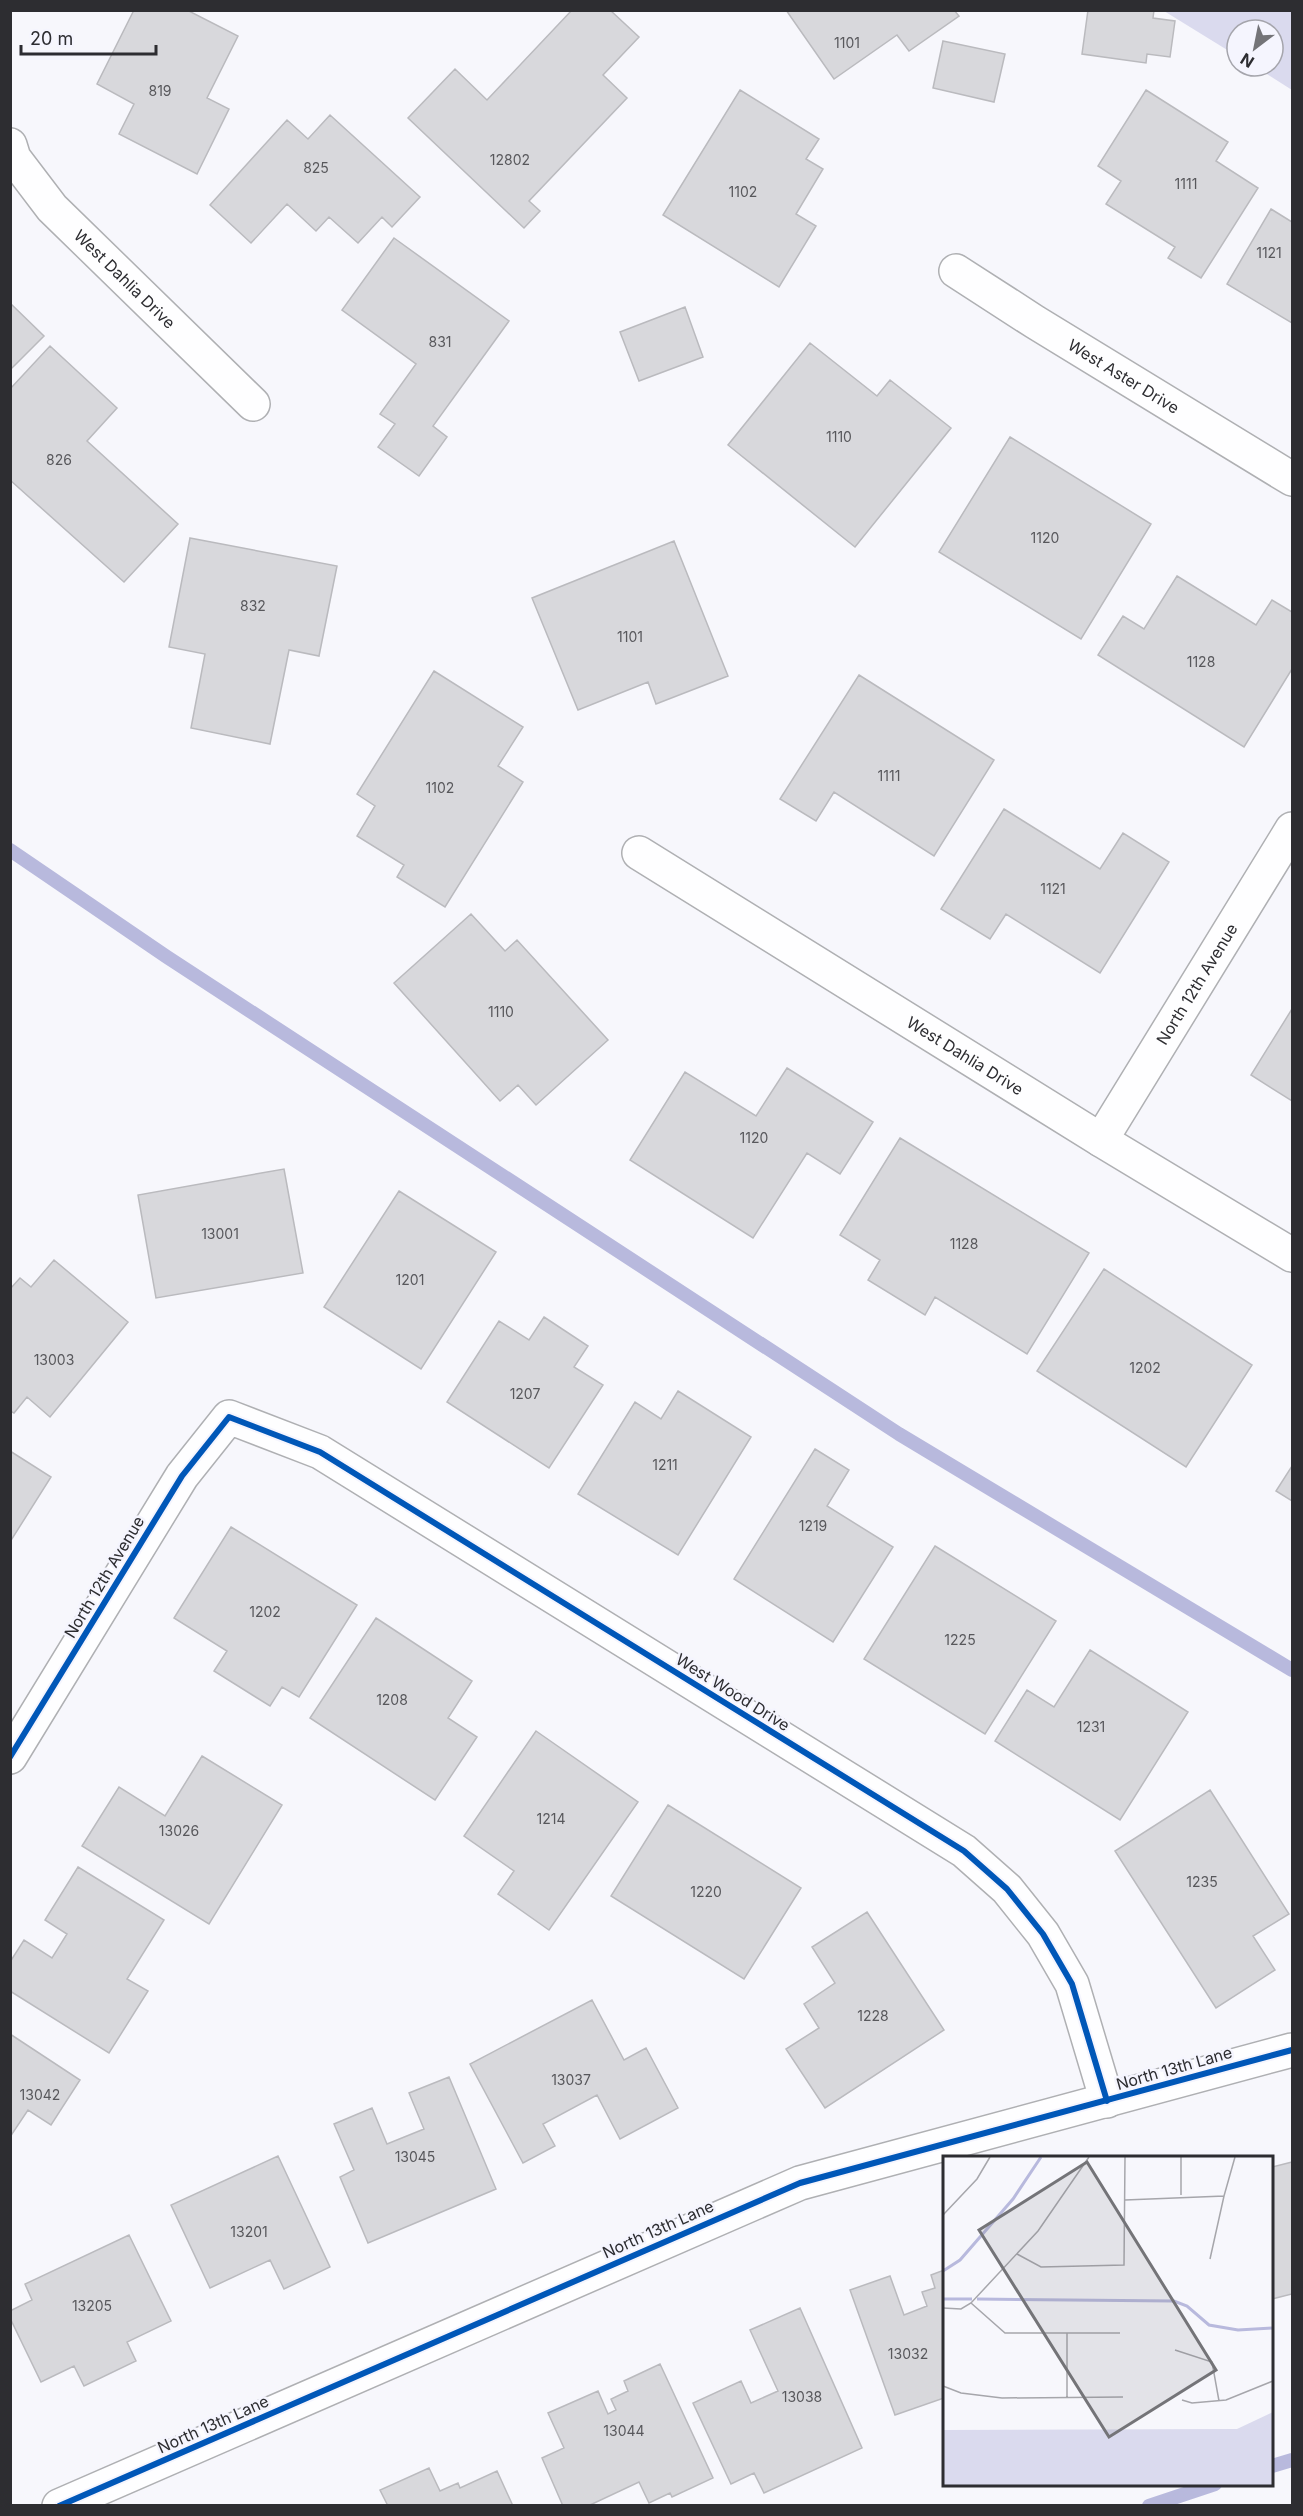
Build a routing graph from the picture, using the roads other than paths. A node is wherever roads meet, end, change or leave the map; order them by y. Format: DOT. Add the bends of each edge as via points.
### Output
graph roads {
  1 [pos="10,145"];
  2 [pos="957,271"];
  3 [pos="253,404"];
  4 [pos="1293,479"];
  5 [pos="1293,829"];
  6 [pos="639,853"];
  7 [pos="1101,1140"];
  8 [pos="1293,1255"];
  9 [pos="229,1417"];
  10 [pos="10,1757"];
  11 [pos="1293,2050"];
  12 [pos="1107,2101"];
  13 [pos="59,2505"];
  1 -- 3 [label="street, West Dahlia Drive" via="14,158 52,208"];
  2 -- 4 [label="street, West Aster Drive"];
  5 -- 7 [label="street, North 12th Avenue"];
  6 -- 7 [label="street, West Dahlia Drive"];
  7 -- 8 [label="street, West Dahlia Drive"];
  9 -- 10 [label="street, North 12th Avenue" via="182,1476"];
  9 -- 12 [label="street, West Wood Drive" via="320,1452 964,1851 1007,1889 1043,1934 1072,1984"];
  11 -- 12 [label="street, North 13th Lane"];
  12 -- 13 [label="street, North 13th Lane" via="800,2182"];
}
